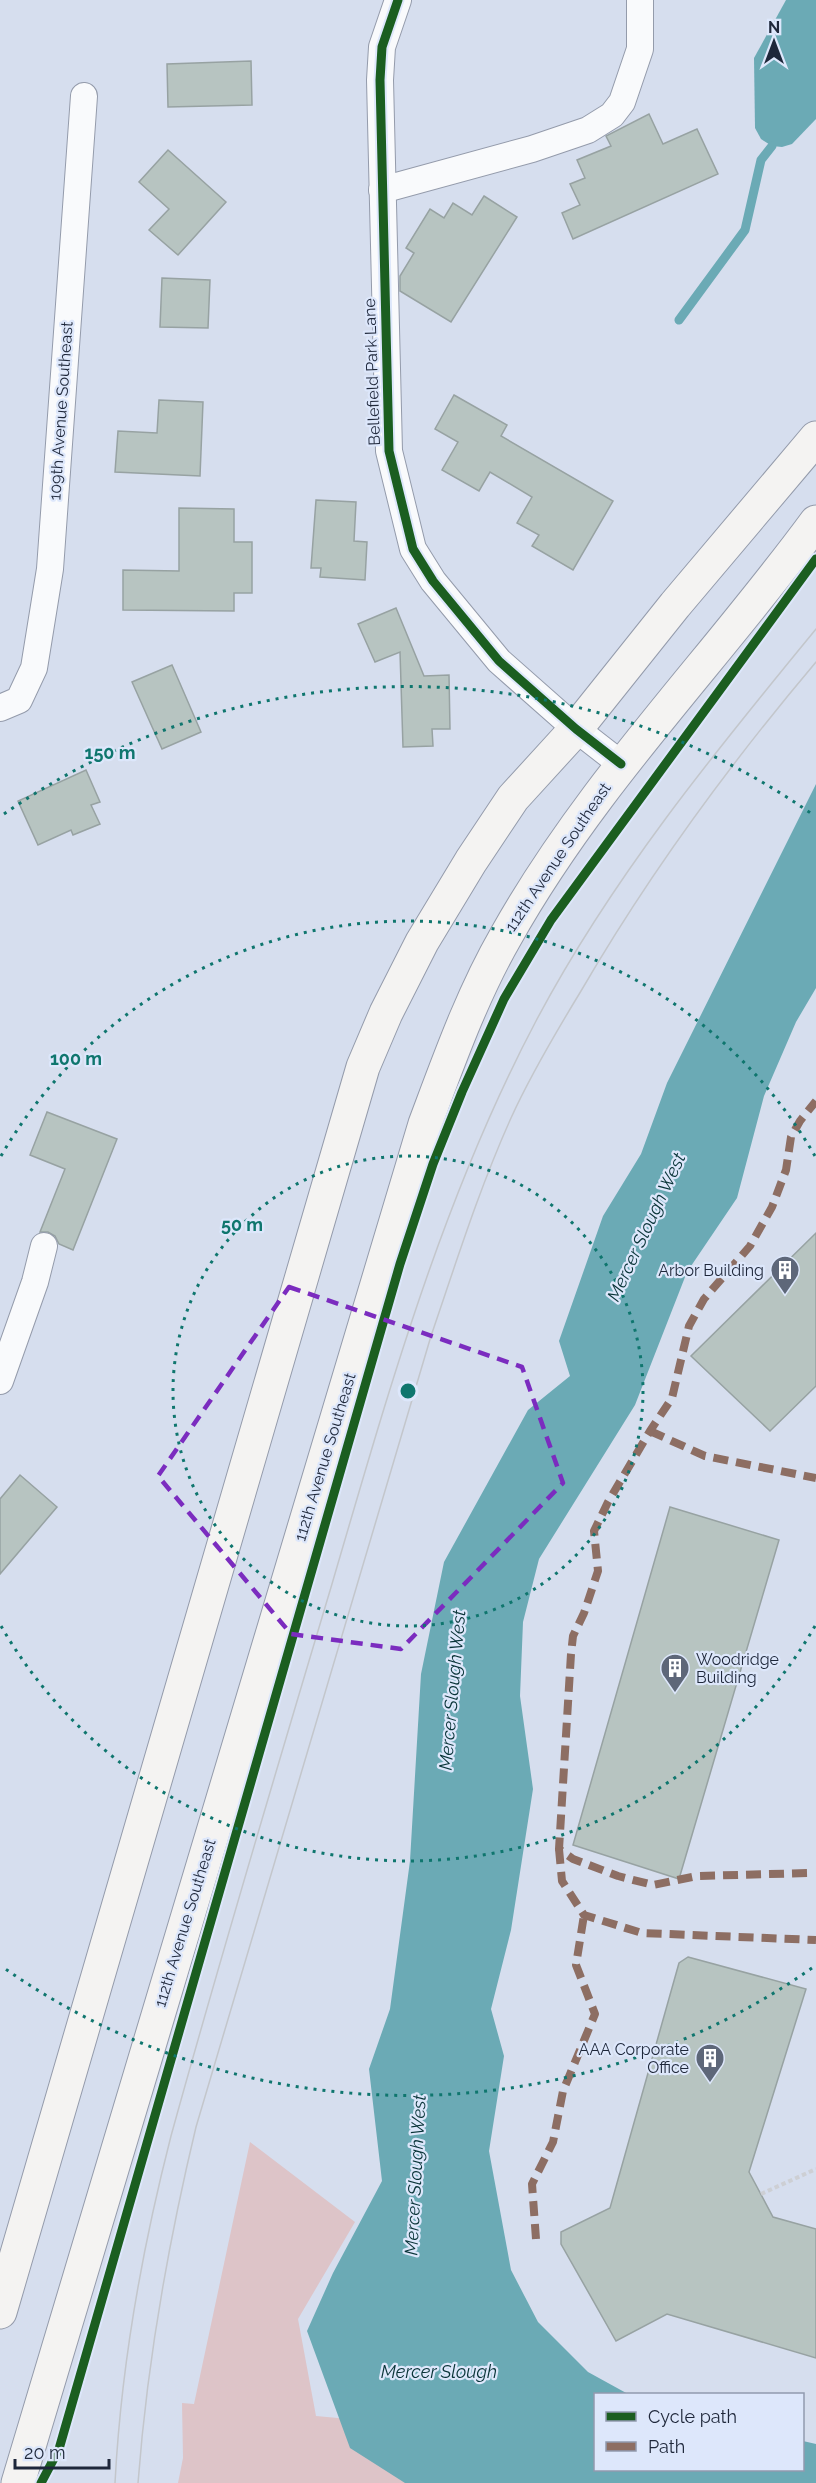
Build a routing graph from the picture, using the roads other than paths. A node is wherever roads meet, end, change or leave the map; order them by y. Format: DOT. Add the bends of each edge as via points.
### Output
graph roads {
  1 [pos="398,0"];
  2 [pos="640,0"];
  3 [pos="84,96"];
  4 [pos="382,190"];
  5 [pos="816,438"];
  6 [pos="816,522"];
  7 [pos="0,708"];
  8 [pos="576,729"];
  9 [pos="621,764"];
  10 [pos="44,1246"];
  11 [pos="0,1381"];
  12 [pos="0,2312"];
  13 [pos="18,2483"];
  1 -- 4 [label="street, Bellefield Park Lane" via="382,47"];
  2 -- 4 [label="street" via="640,49 622,102 612,115 588,130 532,149"];
  3 -- 7 [label="street, 109th Avenue Southeast" via="50,569 34,669 19,700"];
  4 -- 8 [label="street, Bellefield Park Lane" via="389,451 413,549 433,581 499,661"];
  5 -- 8 [label="main road"];
  6 -- 9 [label="main road, 112th Avenue Southeast"];
  8 -- 9 [label="street, Bellefield Park Lane"];
  8 -- 12 [label="main road" via="513,798 471,861 422,942 363,1067"];
  9 -- 13 [label="main road, 112th Avenue Southeast" via="555,856 505,937 459,1032 425,1124"];
  10 -- 11 [label="street"];
}
